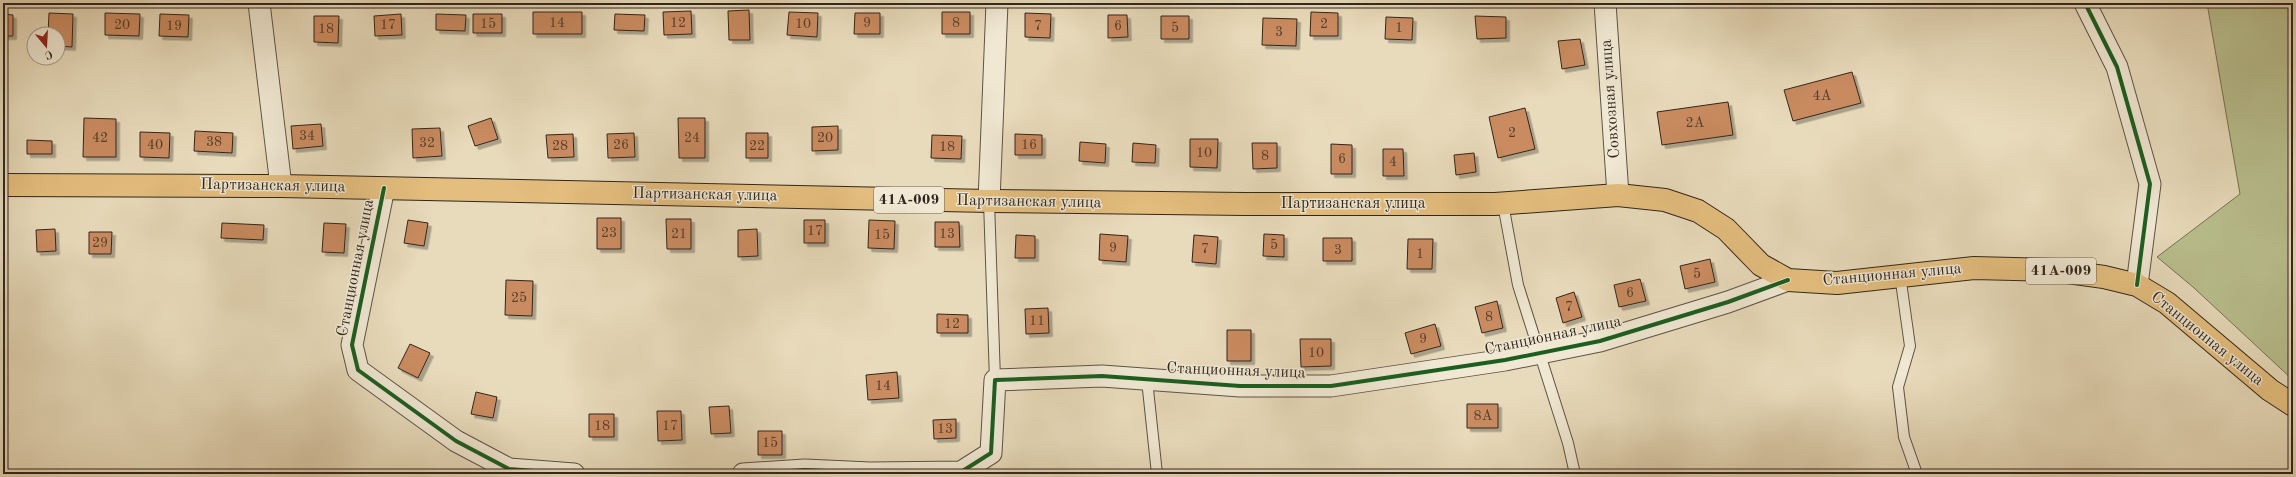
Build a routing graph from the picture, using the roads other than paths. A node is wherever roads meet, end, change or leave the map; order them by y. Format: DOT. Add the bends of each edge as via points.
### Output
graph roads {
  1 [pos="258,3"];
  2 [pos="998,3"];
  3 [pos="1605,3"];
  4 [pos="2085,3"];
  5 [pos="3,184"];
  6 [pos="281,186"];
  7 [pos="384,188"];
  8 [pos="1618,195"];
  9 [pos="989,202"];
  10 [pos="1503,204"];
  11 [pos="1900,275"];
  12 [pos="1788,280"];
  13 [pos="2137,285"];
  14 [pos="1539,353"];
  15 [pos="995,380"];
  16 [pos="1147,380"];
  17 [pos="2293,405"];
  18 [pos="991,453"];
  19 [pos="574,474"];
  20 [pos="743,474"];
  21 [pos="979,474"];
  22 [pos="1157,474"];
  23 [pos="1575,474"];
  24 [pos="1917,474"];
  1 -- 6 [label="street"];
  2 -- 9 [label="street"];
  3 -- 8 [label="street, Совхозная улица"];
  4 -- 13 [label="street" via="2117,67 2150,184"];
  5 -- 6 [label="main road, Партизанская улица / 41А-009"];
  6 -- 7 [label="main road, Партизанская улица / 41А-009"];
  7 -- 9 [label="main road, Партизанская улица / 41А-009"];
  7 -- 19 [label="street, Станционная улица" via="352,344 358,370 456,441 510,469"];
  8 -- 10 [label="main road, Партизанская улица / 41А-009"];
  8 -- 12 [label="main road, Партизанская улица / 41А-009" via="1665,200 1698,211 1726,229 1761,265"];
  9 -- 10 [label="main road, Партизанская улица / 41А-009"];
  9 -- 15 [label="lane"];
  10 -- 14 [label="lane" via="1518,284"];
  11 -- 12 [label="main road, Станционная улица / 41А-009" via="1837,283"];
  11 -- 13 [label="main road, Станционная улица / 41А-009" via="1974,268 2053,270 2104,277"];
  11 -- 24 [label="lane" via="1910,346 1898,387 1904,438"];
  12 -- 14 [label="street, Станционная улица" via="1728,302 1600,341"];
  13 -- 17 [label="main road, Станционная улица / 41А-009" via="2167,303 2270,390"];
  14 -- 16 [label="street, Станционная улица" via="1331,386 1240,386"];
  14 -- 23 [label="lane" via="1568,443"];
  15 -- 16 [label="street, Станционная улица" via="1102,376"];
  15 -- 18 [label="street"];
  16 -- 22 [label="lane"];
  18 -- 20 [label="street" via="961,472 870,474 805,470"];
  18 -- 21 [label="lane"];
}
